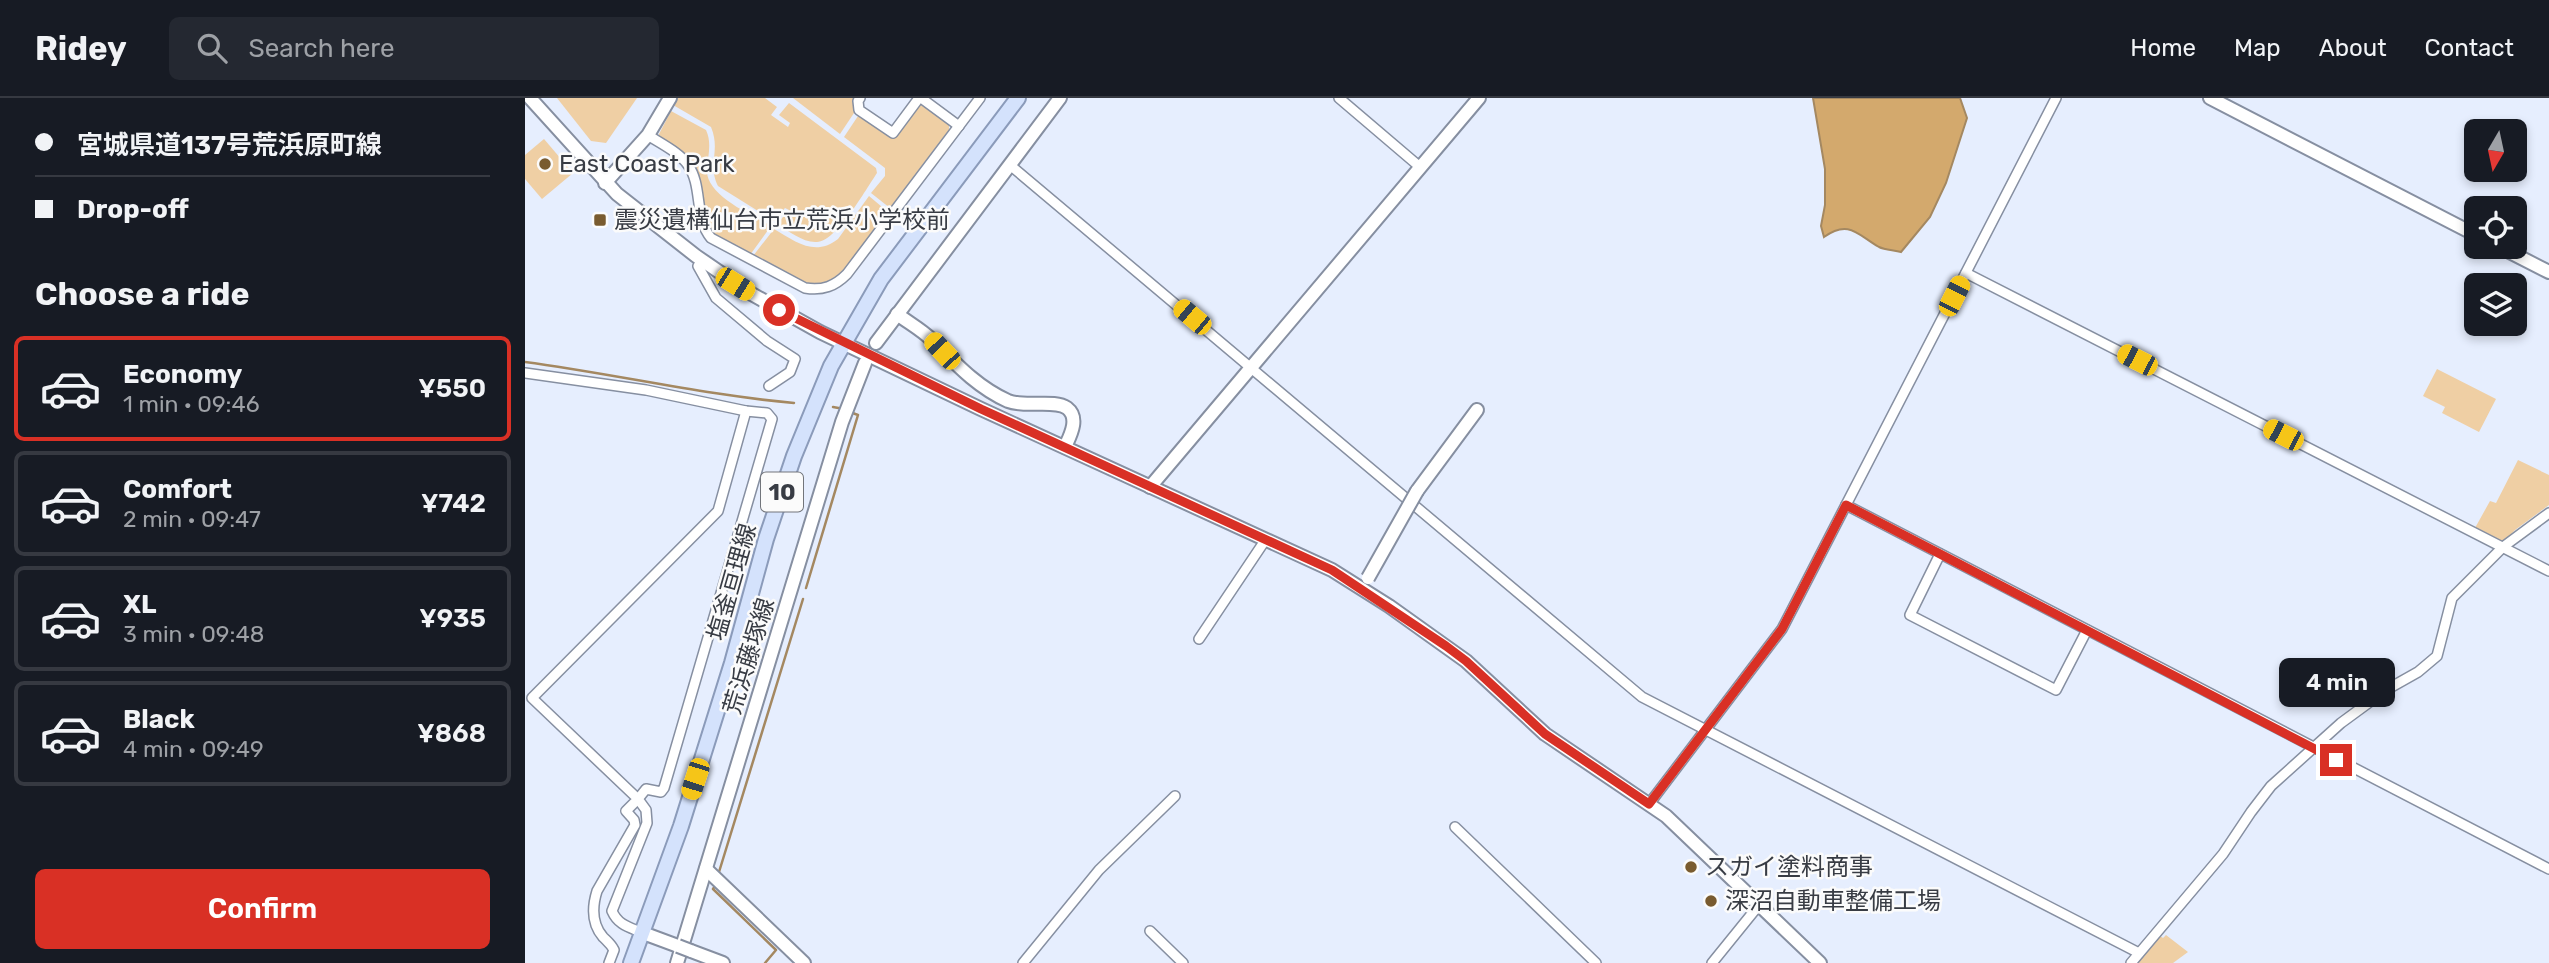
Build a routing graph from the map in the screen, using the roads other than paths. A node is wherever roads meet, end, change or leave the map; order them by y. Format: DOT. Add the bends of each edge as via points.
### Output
graph roads {
  1 [pos="530,98"];
  2 [pos="670,98"];
  3 [pos="860,98"];
  4 [pos="920,98"];
  5 [pos="980,98"];
  6 [pos="1018,98"];
  7 [pos="1060,98"];
  8 [pos="1339,98"];
  9 [pos="1479,98"];
  10 [pos="2056,98"];
  11 [pos="2210,98"];
  12 [pos="959,126"];
  13 [pos="648,135"];
  14 [pos="1010,164"];
  15 [pos="1420,167"];
  16 [pos="605,183"];
  17 [pos="2464,228"];
  18 [pos="2524,259"];
  19 [pos="702,260"];
  20 [pos="2549,272"];
  21 [pos="1966,273"];
  22 [pos="897,314"];
  23 [pos="843,343"];
  24 [pos="876,343"];
  25 [pos="865,363"];
  26 [pos="1251,367"];
  27 [pos="525,373"];
  28 [pos="769,386"];
  29 [pos="1476,410"];
  30 [pos="746,411"];
  31 [pos="1065,447"];
  32 [pos="1150,487"];
  33 [pos="1846,505"];
  34 [pos="2549,513"];
  35 [pos="1266,539"];
  36 [pos="2503,547"];
  37 [pos="1940,554"];
  38 [pos="2549,571"];
  39 [pos="1365,583"];
  40 [pos="2087,630"];
  41 [pos="1199,639"];
  42 [pos="1706,732"];
  43 [pos="2312,747"];
  44 [pos="1175,796"];
  45 [pos="638,799"];
  46 [pos="1649,804"];
  47 [pos="1455,827"];
  48 [pos="706,869"];
  49 [pos="2549,869"];
  50 [pos="1759,905"];
  51 [pos="1150,931"];
  52 [pos="643,933"];
  53 [pos="2139,953"];
  54 [pos="609,963"];
  55 [pos="631,963"];
  56 [pos="677,963"];
  57 [pos="723,963"];
  58 [pos="804,963"];
  59 [pos="1023,963"];
  60 [pos="1183,963"];
  61 [pos="1596,963"];
  62 [pos="1712,963"];
  63 [pos="1820,963"];
  64 [pos="2131,963"];
  1 -- 16 [label="street"];
  2 -- 13 [label="street"];
  3 -- 4 [label="street" via="859,110 893,133"];
  4 -- 12 [label="street"];
  5 -- 12 [label="street"];
  6 -- 23 [label="main road, 塩釜亘理線 / 10" via="881,279"];
  7 -- 14 [label="street"];
  8 -- 15 [label="street"];
  9 -- 15 [label="street"];
  10 -- 21 [label="street"];
  11 -- 17 [label="street"];
  12 -- 13 [label="street" via="847,274 832,286 815,290 711,238 704,228 688,165"];
  13 -- 16 [label="street"];
  14 -- 22 [label="street"];
  14 -- 26 [label="street"];
  15 -- 26 [label="street"];
  16 -- 19 [label="street"];
  18 -- 20 [label="street"];
  19 -- 23 [label="street" via="750,293"];
  19 -- 28 [label="street" via="698,267 716,298 795,359 790,372"];
  21 -- 33 [label="street"];
  21 -- 36 [label="street"];
  22 -- 24 [label="street"];
  22 -- 31 [label="street" via="931,339 970,378 998,396 1021,404 1066,407 1074,422"];
  23 -- 31 [label="street"];
  23 -- 52 [label="main road, 塩釜亘理線 / 10" via="794,456 685,813"];
  25 -- 48 [label="street, 荒浜藤塚線" via="846,411"];
  26 -- 32 [label="street"];
  26 -- 42 [label="street" via="1642,697"];
  27 -- 30 [label="street" via="646,390"];
  29 -- 39 [label="street, bridge" via="1417,491"];
  30 -- 45 [label="street" via="767,413 772,425 664,788 661,792 646,789"];
  30 -- 45 [label="street" via="718,510 532,698"];
  31 -- 32 [label="street"];
  32 -- 35 [label="street"];
  33 -- 37 [label="street"];
  33 -- 42 [label="street" via="1782,629"];
  34 -- 36 [label="street"];
  35 -- 39 [label="street"];
  35 -- 41 [label="street"];
  36 -- 38 [label="street"];
  36 -- 43 [label="street" via="2452,598 2437,656"];
  37 -- 40 [label="street"];
  37 -- 40 [label="street" via="1910,615 2056,690"];
  39 -- 46 [label="street" via="1466,661 1545,734"];
  40 -- 43 [label="street"];
  42 -- 46 [label="street"];
  42 -- 53 [label="street"];
  43 -- 49 [label="street"];
  43 -- 53 [label="street" via="2271,786 2223,854"];
  44 -- 59 [label="street" via="1099,870"];
  45 -- 52 [label="street" via="646,810 647,823 612,911 622,925"];
  45 -- 54 [label="street" via="626,811 635,825 593,902 594,921 614,950"];
  46 -- 50 [label="street"];
  47 -- 61 [label="street"];
  48 -- 56 [label="street, 荒浜藤塚線"];
  48 -- 58 [label="street"];
  50 -- 62 [label="street"];
  50 -- 63 [label="street"];
  51 -- 60 [label="street"];
  52 -- 55 [label="main road, 塩釜亘理線 / 10"];
  52 -- 57 [label="street, bridge"];
  53 -- 64 [label="street"];
}
